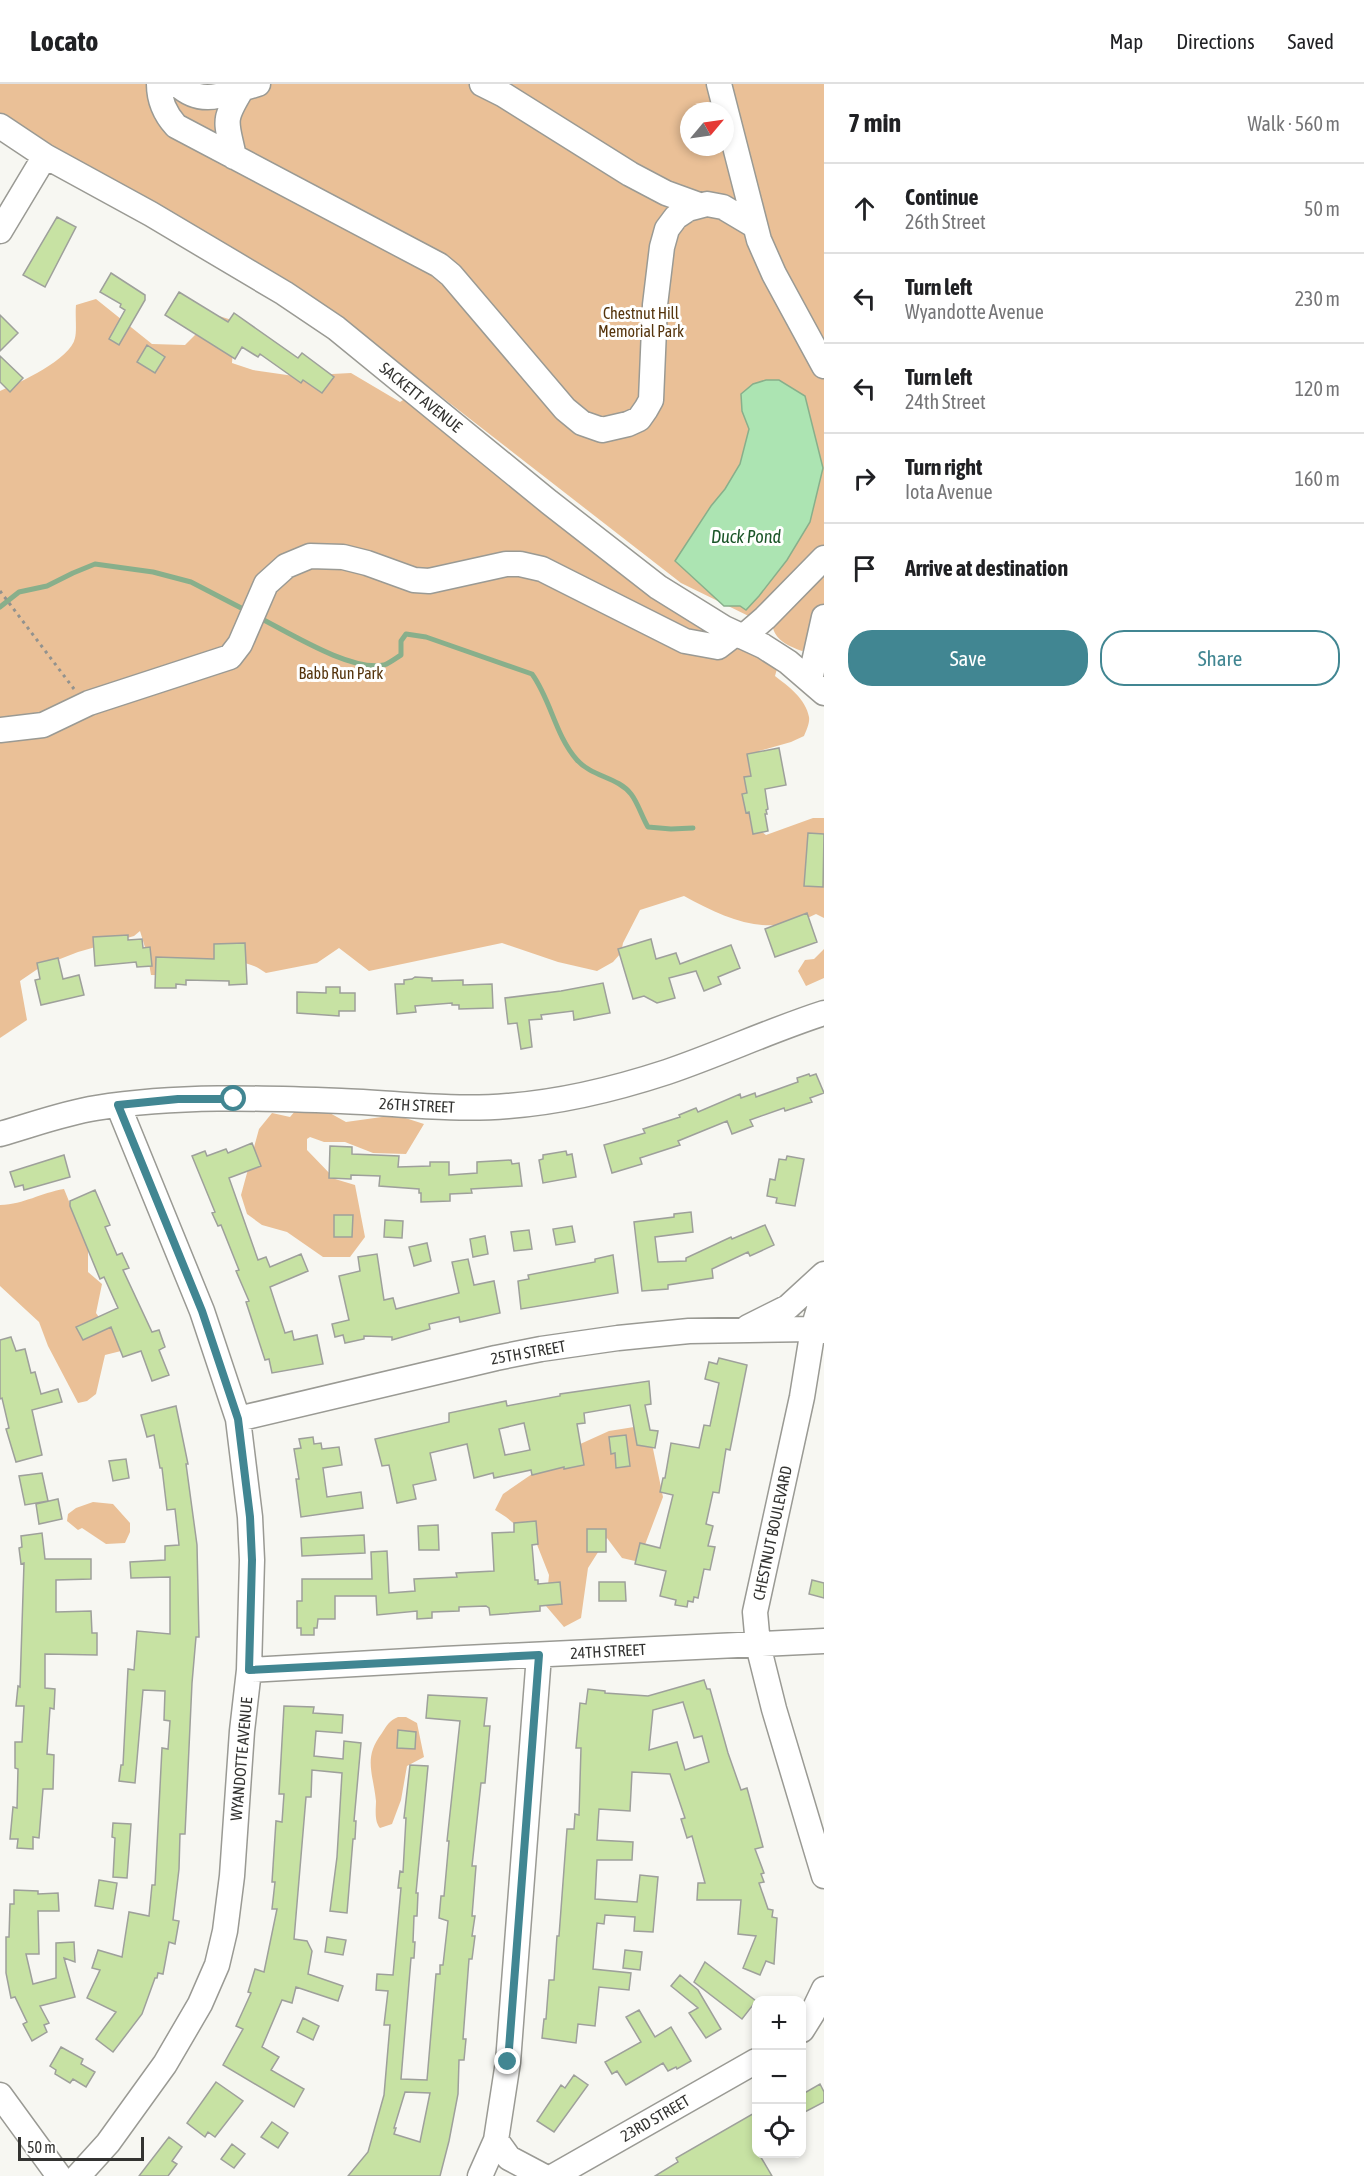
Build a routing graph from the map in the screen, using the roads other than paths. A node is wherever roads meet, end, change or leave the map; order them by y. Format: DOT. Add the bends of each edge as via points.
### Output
graph roads {
  1 [pos="159,84"];
  2 [pos="177,84"];
  3 [pos="482,84"];
  4 [pos="719,84"];
  5 [pos="250,87"];
  6 [pos="0,126"];
  7 [pos="45,156"];
  8 [pos="234,157"];
  9 [pos="737,159"];
  10 [pos="706,205"];
  11 [pos="755,226"];
  12 [pos="0,231"];
  13 [pos="824,366"];
  14 [pos="824,558"];
  15 [pos="824,617"];
  16 [pos="739,635"];
  17 [pos="817,687"];
  18 [pos="0,729"];
  19 [pos="824,1013"];
  20 [pos="118,1105"];
  21 [pos="0,1134"];
  22 [pos="824,1274"];
  23 [pos="824,1292"];
  24 [pos="740,1330"];
  25 [pos="819,1330"];
  26 [pos="238,1419"];
  27 [pos="824,1641"];
  28 [pos="758,1645"];
  29 [pos="539,1655"];
  30 [pos="249,1670"];
  31 [pos="824,1876"];
  32 [pos="824,1989"];
  33 [pos="806,2023"];
  34 [pos="824,2025"];
  35 [pos="806,2034"];
  36 [pos="752,2063"];
  37 [pos="0,2095"];
  38 [pos="496,2140"];
  39 [pos="59,2176"];
  40 [pos="78,2176"];
  41 [pos="480,2176"];
  42 [pos="543,2176"];
  43 [pos="554,2176"];
  1 -- 8 [label="street" via="168,117 176,126"];
  2 -- 5 [label="street" via="199,98"];
  3 -- 10 [label="street" via="630,174 666,193"];
  4 -- 9 [label="street"];
  5 -- 8 [label="street" via="231,106 226,118"];
  6 -- 7 [label="street, SACKETT AVENUE"];
  7 -- 12 [label="street"];
  7 -- 16 [label="street, SACKETT AVENUE" via="151,214 336,328 599,542 670,595"];
  8 -- 10 [label="street" via="439,265 566,409 582,423 602,430 639,419 651,400 655,305 667,229 676,217"];
  9 -- 10 [label="street" via="730,178"];
  9 -- 11 [label="street"];
  10 -- 11 [label="street" via="723,207"];
  11 -- 13 [label="street" via="774,274"];
  14 -- 16 [label="street" via="771,611"];
  15 -- 17 [label="street"];
  16 -- 17 [label="street, SACKETT AVENUE" via="763,646"];
  16 -- 18 [label="street" via="718,647 685,641 542,569 520,564 421,580 367,562 310,556 286,566 266,584 240,644 230,657 85,705 43,725"];
  19 -- 20 [label="street, 26TH STREET" via="668,1072 564,1099 465,1108 222,1098"];
  20 -- 21 [label="street, 26TH STREET"];
  20 -- 26 [label="street, WYANDOTTE AVENUE" via="202,1311"];
  22 -- 24 [label="street" via="788,1307"];
  23 -- 25 [label="street, CHESTNUT BOULEVARD"];
  24 -- 25 [label="street, 25TH STREET"];
  24 -- 26 [label="street, 25TH STREET" via="689,1331 536,1350"];
  25 -- 28 [label="street, CHESTNUT BOULEVARD" via="756,1598"];
  26 -- 30 [label="street, WYANDOTTE AVENUE" via="252,1560"];
  27 -- 28 [label="street, 24TH STREET"];
  28 -- 29 [label="street, 24TH STREET"];
  28 -- 31 [label="street, CHESTNUT BOULEVARD"];
  29 -- 30 [label="street, 24TH STREET"];
  29 -- 38 [label="street" via="508,2062"];
  30 -- 40 [label="street, WYANDOTTE AVENUE" via="231,1885 217,1965 188,2026 160,2071 108,2143"];
  32 -- 33 [label="street"];
  34 -- 35 [label="street"];
  36 -- 43 [label="street, 23RD STREET"];
  37 -- 39 [label="street"];
  38 -- 41 [label="street"];
  38 -- 42 [label="street" via="509,2158"];
}
